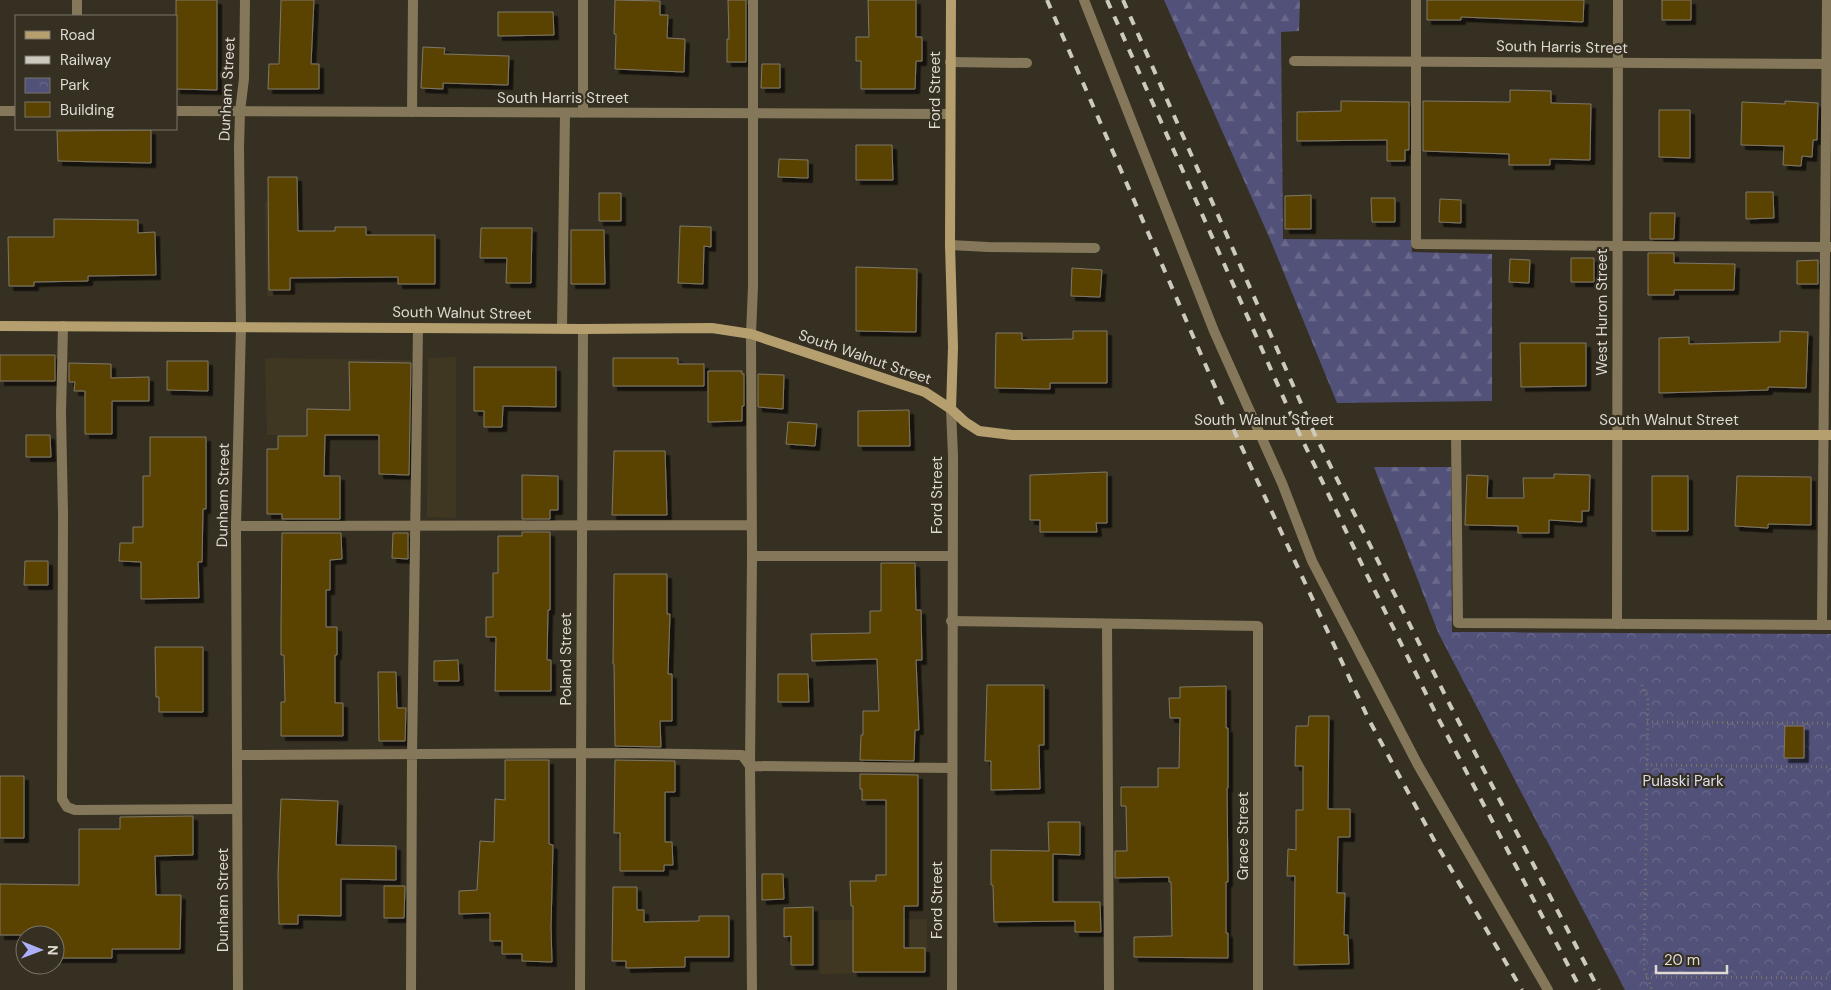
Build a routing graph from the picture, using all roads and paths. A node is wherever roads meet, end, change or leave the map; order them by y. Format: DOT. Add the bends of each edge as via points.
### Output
graph roads {
  1 [pos="77,0"];
  2 [pos="245,0"];
  3 [pos="413,0"];
  4 [pos="583,0"];
  5 [pos="753,0"];
  6 [pos="951,0"];
  7 [pos="1084,0"];
  8 [pos="1416,0"];
  9 [pos="1618,0"];
  10 [pos="1827,0"];
  11 [pos="77,15"];
  12 [pos="1294,61"];
  13 [pos="1416,61"];
  14 [pos="950,62"];
  15 [pos="1027,63"];
  16 [pos="1618,63"];
  17 [pos="1829,64"];
  18 [pos="0,111"];
  19 [pos="15,111"];
  20 [pos="178,111"];
  21 [pos="240,111"];
  22 [pos="412,112"];
  23 [pos="565,113"];
  24 [pos="583,113"];
  25 [pos="753,114"];
  26 [pos="950,114"];
  27 [pos="950,245"];
  28 [pos="1618,246"];
  29 [pos="1828,246"];
  30 [pos="1095,248"];
  31 [pos="0,326"];
  32 [pos="63,326"];
  33 [pos="241,327"];
  34 [pos="418,328"];
  35 [pos="562,329"];
  36 [pos="583,329"];
  37 [pos="751,334"];
  38 [pos="951,409"];
  39 [pos="1260,434"];
  40 [pos="1456,435"];
  41 [pos="1617,435"];
  42 [pos="1827,435"];
  43 [pos="582,524"];
  44 [pos="751,525"];
  45 [pos="236,526"];
  46 [pos="416,526"];
  47 [pos="752,556"];
  48 [pos="952,556"];
  49 [pos="951,621"];
  50 [pos="1107,624"];
  51 [pos="1617,624"];
  52 [pos="1827,625"];
  53 [pos="1642,685"];
  54 [pos="1647,722"];
  55 [pos="1831,724"];
  56 [pos="581,754"];
  57 [pos="237,755"];
  58 [pos="412,755"];
  59 [pos="1646,765"];
  60 [pos="750,766"];
  61 [pos="1831,767"];
  62 [pos="951,768"];
  63 [pos="238,809"];
  64 [pos="1646,977"];
  65 [pos="1831,978"];
  66 [pos="238,990"];
  67 [pos="411,990"];
  68 [pos="580,990"];
  69 [pos="752,990"];
  70 [pos="952,990"];
  71 [pos="1109,990"];
  72 [pos="1258,990"];
  73 [pos="1548,990"];
  74 [pos="1652,990"];
  1 -- 11 [label="street"];
  2 -- 21 [label="street, Dunham Street" via="244,78"];
  3 -- 22 [label="street"];
  4 -- 24 [label="street"];
  5 -- 25 [label="street"];
  6 -- 14 [label="street, Ford Street"];
  7 -- 39 [label="street" via="1214,331"];
  8 -- 13 [label="street"];
  9 -- 16 [label="street, West Huron Street"];
  10 -- 17 [label="street"];
  12 -- 13 [label="street, South Harris Street"];
  13 -- 16 [label="street, South Harris Street"];
  13 -- 28 [label="street" via="1416,244"];
  14 -- 15 [label="street"];
  14 -- 26 [label="street, Ford Street"];
  16 -- 17 [label="street, South Harris Street"];
  16 -- 28 [label="street, West Huron Street"];
  17 -- 29 [label="street"];
  18 -- 19 [label="street"];
  20 -- 21 [label="street, South Harris Street"];
  21 -- 22 [label="street, South Harris Street"];
  21 -- 33 [label="street, Dunham Street"];
  22 -- 23 [label="street, South Harris Street"];
  23 -- 24 [label="street, South Harris Street"];
  23 -- 35 [label="street"];
  24 -- 25 [label="street, South Harris Street"];
  25 -- 26 [label="street, South Harris Street"];
  25 -- 37 [label="street"];
  26 -- 27 [label="street, Ford Street"];
  27 -- 30 [label="street"];
  27 -- 38 [label="street, Ford Street"];
  28 -- 29 [label="street"];
  28 -- 41 [label="street, West Huron Street"];
  29 -- 42 [label="street"];
  31 -- 32 [label="street, South Walnut Street"];
  32 -- 33 [label="street, South Walnut Street"];
  32 -- 63 [label="street" via="62,800 75,810"];
  33 -- 34 [label="street, South Walnut Street"];
  33 -- 45 [label="street, Dunham Street"];
  34 -- 35 [label="street, South Walnut Street"];
  34 -- 46 [label="street"];
  35 -- 36 [label="street, South Walnut Street"];
  36 -- 37 [label="street, South Walnut Street" via="712,328"];
  36 -- 43 [label="street, Poland Street"];
  37 -- 38 [label="street, South Walnut Street" via="925,392"];
  37 -- 44 [label="street"];
  38 -- 39 [label="street, South Walnut Street" via="979,431 1012,435"];
  38 -- 48 [label="street, Ford Street"];
  39 -- 40 [label="street, South Walnut Street"];
  39 -- 73 [label="street" via="1312,560 1418,765"];
  40 -- 41 [label="street, South Walnut Street"];
  40 -- 51 [label="street" via="1458,623"];
  41 -- 42 [label="street, South Walnut Street"];
  41 -- 51 [label="street, West Huron Street"];
  42 -- 52 [label="street"];
  43 -- 44 [label="street"];
  43 -- 46 [label="street"];
  43 -- 56 [label="street, Poland Street"];
  44 -- 47 [label="street"];
  45 -- 46 [label="street"];
  45 -- 57 [label="street, Dunham Street"];
  46 -- 58 [label="street"];
  47 -- 48 [label="street"];
  47 -- 60 [label="street"];
  48 -- 49 [label="street, Ford Street"];
  49 -- 50 [label="street"];
  49 -- 62 [label="street, Ford Street"];
  50 -- 71 [label="street"];
  50 -- 72 [label="street, Grace Street" via="1258,626"];
  51 -- 52 [label="street"];
  53 -- 54 [label="path" via="1648,700"];
  54 -- 55 [label="path"];
  54 -- 59 [label="path"];
  56 -- 58 [label="street"];
  56 -- 60 [label="street" via="626,752 742,756"];
  56 -- 68 [label="street, Poland Street"];
  57 -- 58 [label="street"];
  57 -- 63 [label="street, Dunham Street"];
  58 -- 67 [label="street"];
  59 -- 61 [label="path"];
  59 -- 64 [label="path"];
  60 -- 62 [label="street"];
  60 -- 69 [label="street"];
  62 -- 70 [label="street, Ford Street"];
  63 -- 66 [label="street, Dunham Street"];
  64 -- 65 [label="path"];
  64 -- 74 [label="path"];
}
